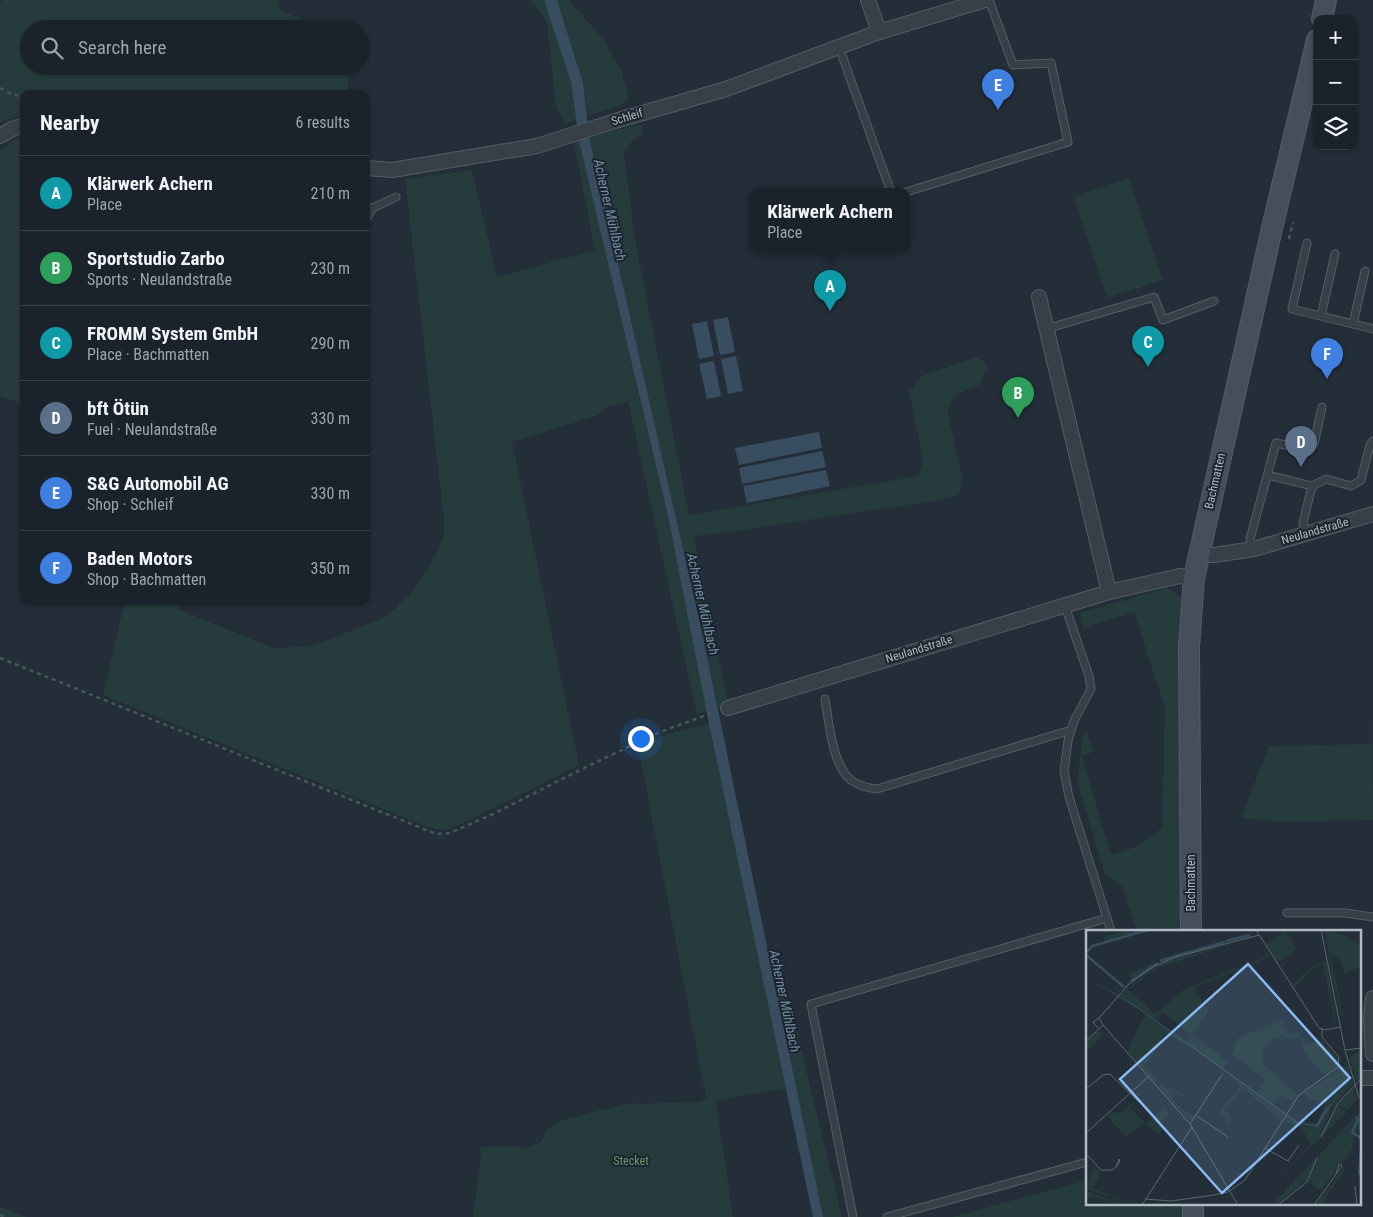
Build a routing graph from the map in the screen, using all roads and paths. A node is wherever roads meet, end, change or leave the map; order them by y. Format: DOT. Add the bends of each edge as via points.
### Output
graph roads {
  1 [pos="868,0"];
  2 [pos="985,0"];
  3 [pos="989,0"];
  4 [pos="1326,0"];
  5 [pos="1323,15"];
  6 [pos="879,32"];
  7 [pos="839,47"];
  8 [pos="1313,57"];
  9 [pos="0,88"];
  10 [pos="20,96"];
  11 [pos="20,126"];
  12 [pos="0,136"];
  13 [pos="370,168"];
  14 [pos="890,188"];
  15 [pos="910,191"];
  16 [pos="396,197"];
  17 [pos="370,208"];
  18 [pos="1307,242"];
  19 [pos="1335,254"];
  20 [pos="1365,270"];
  21 [pos="1039,297"];
  22 [pos="1214,301"];
  23 [pos="1321,316"];
  24 [pos="1353,324"];
  25 [pos="1046,329"];
  26 [pos="1373,329"];
  27 [pos="1322,407"];
  28 [pos="1373,441"];
  29 [pos="1267,475"];
  30 [pos="1312,486"];
  31 [pos="1373,514"];
  32 [pos="1306,534"];
  33 [pos="1254,549"];
  34 [pos="1198,554"];
  35 [pos="1194,578"];
  36 [pos="1110,592"];
  37 [pos="1065,606"];
  38 [pos="0,658"];
  39 [pos="825,699"];
  40 [pos="728,708"];
  41 [pos="1071,730"];
  42 [pos="1287,913"];
  43 [pos="1373,917"];
  44 [pos="1107,918"];
  45 [pos="1111,930"];
  46 [pos="1191,930"];
  47 [pos="1373,998"];
  48 [pos="1372,1017"];
  49 [pos="1373,1054"];
  50 [pos="1360,1078"];
  51 [pos="1373,1078"];
  52 [pos="1086,1162"];
  53 [pos="1193,1204"];
  54 [pos="0,1215"];
  55 [pos="5,1217"];
  56 [pos="853,1217"];
  57 [pos="887,1217"];
  58 [pos="1193,1217"];
  1 -- 6 [label="street"];
  2 -- 6 [label="street, Schleif"];
  3 -- 15 [label="lane" via="1013,65 1051,63 1068,142"];
  4 -- 5 [label="street"];
  6 -- 7 [label="street, Schleif"];
  7 -- 13 [label="street, Schleif" via="726,89 537,146 392,170"];
  7 -- 14 [label="lane"];
  8 -- 34 [label="street, Bachmatten"];
  9 -- 10 [label="path"];
  11 -- 12 [label="street"];
  16 -- 17 [label="lane"];
  18 -- 23 [label="lane" via="1292,309"];
  19 -- 23 [label="lane"];
  20 -- 24 [label="lane"];
  21 -- 25 [label="street"];
  22 -- 25 [label="lane" via="1163,320 1154,297"];
  23 -- 24 [label="lane"];
  24 -- 26 [label="lane"];
  25 -- 36 [label="street"];
  27 -- 29 [label="lane" via="1314,444 1305,449 1276,443"];
  28 -- 30 [label="lane" via="1361,480 1351,486 1326,479"];
  29 -- 30 [label="lane"];
  29 -- 33 [label="lane" via="1250,539"];
  30 -- 32 [label="lane" via="1303,524"];
  31 -- 32 [label="street, Neulandstraße"];
  32 -- 33 [label="street, Neulandstraße"];
  33 -- 34 [label="street, Neulandstraße"];
  34 -- 35 [label="street, Bachmatten"];
  35 -- 36 [label="street, Neulandstraße" via="1180,576"];
  35 -- 46 [label="street, Bachmatten" via="1189,647"];
  36 -- 37 [label="street, Neulandstraße"];
  37 -- 40 [label="street, Neulandstraße"];
  37 -- 41 [label="lane" via="1091,689"];
  38 -- 40 [label="path" via="436,834 450,833 493,814 660,732"];
  39 -- 41 [label="lane" via="835,750 844,773 866,788 877,789"];
  41 -- 44 [label="lane" via="1064,770 1069,797"];
  42 -- 43 [label="lane" via="1345,913"];
  44 -- 45 [label="lane"];
  44 -- 56 [label="lane" via="811,1004"];
  47 -- 48 [label="street"];
  48 -- 49 [label="street"];
  50 -- 51 [label="street"];
  52 -- 57 [label="lane"];
  53 -- 58 [label="street"];
  54 -- 55 [label="path"];
}
